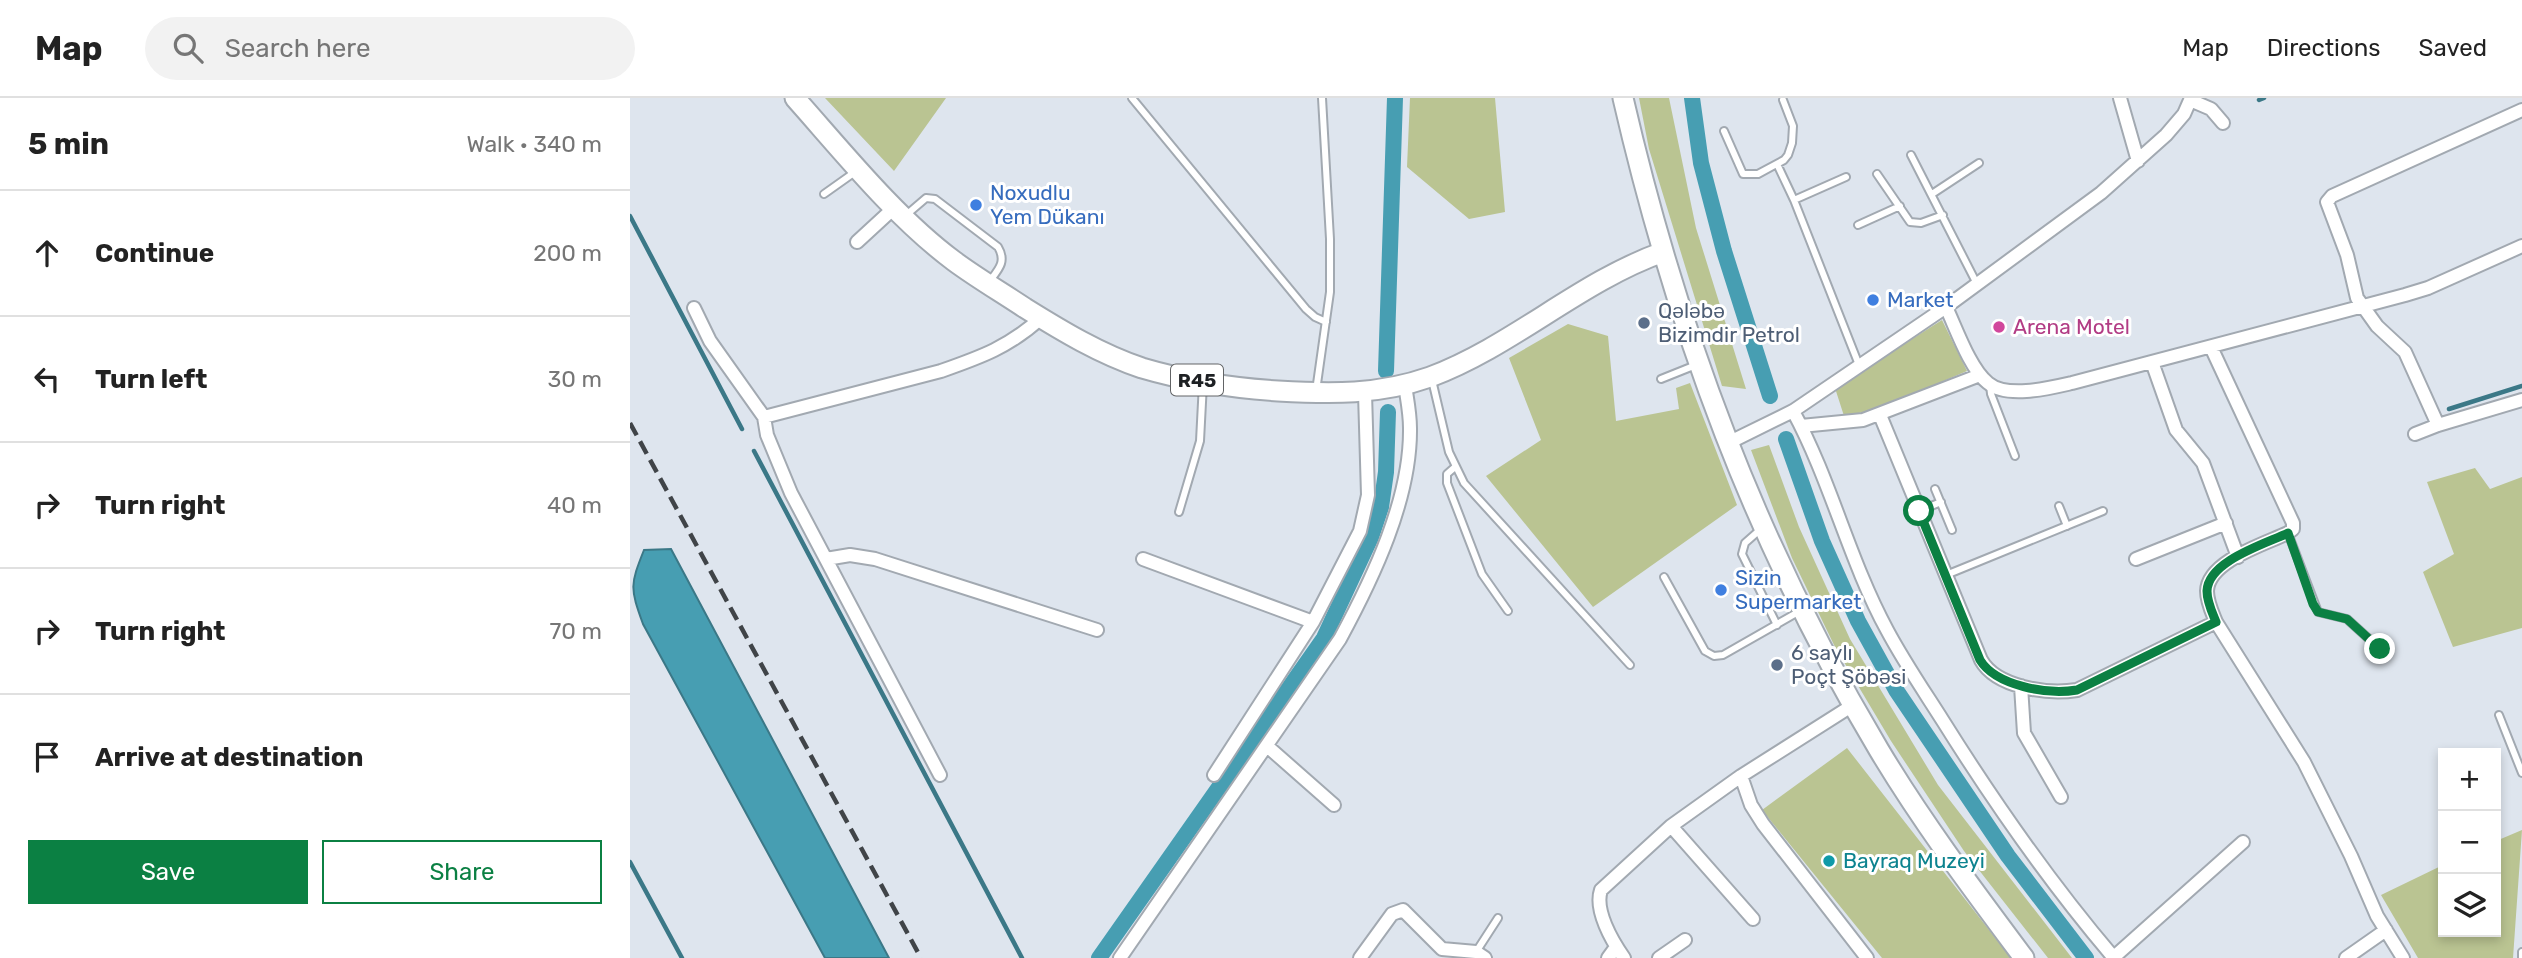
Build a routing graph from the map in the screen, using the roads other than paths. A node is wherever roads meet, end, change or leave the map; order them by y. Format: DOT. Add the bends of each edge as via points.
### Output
graph roads {
  1 [pos="795,98"];
  2 [pos="1132,98"];
  3 [pos="1322,98"];
  4 [pos="1623,98"];
  5 [pos="2120,98"];
  6 [pos="2190,99"];
  7 [pos="1783,100"];
  8 [pos="2522,110"];
  9 [pos="2222,123"];
  10 [pos="1724,131"];
  11 [pos="1911,155"];
  12 [pos="2138,161"];
  13 [pos="1979,163"];
  14 [pos="1777,164"];
  15 [pos="859,169"];
  16 [pos="1877,174"];
  17 [pos="1846,177"];
  18 [pos="824,194"];
  19 [pos="1932,194"];
  20 [pos="1794,200"];
  21 [pos="1900,206"];
  22 [pos="900,212"];
  23 [pos="1943,215"];
  24 [pos="1858,225"];
  25 [pos="856,242"];
  26 [pos="2522,246"];
  27 [pos="1662,252"];
  28 [pos="987,284"];
  29 [pos="1977,284"];
  30 [pos="1946,307"];
  31 [pos="694,308"];
  32 [pos="2362,308"];
  33 [pos="1041,318"];
  34 [pos="1326,322"];
  35 [pos="2211,347"];
  36 [pos="2152,362"];
  37 [pos="1698,364"];
  38 [pos="1859,366"];
  39 [pos="1980,375"];
  40 [pos="1431,376"];
  41 [pos="1661,379"];
  42 [pos="1203,382"];
  43 [pos="1405,385"];
  44 [pos="1990,385"];
  45 [pos="1316,393"];
  46 [pos="1365,393"];
  47 [pos="2522,400"];
  48 [pos="1793,411"];
  49 [pos="1880,415"];
  50 [pos="764,417"];
  51 [pos="2438,425"];
  52 [pos="1801,426"];
  53 [pos="2415,435"];
  54 [pos="1728,443"];
  55 [pos="2015,456"];
  56 [pos="1455,467"];
  57 [pos="1936,489"];
  58 [pos="1941,502"];
  59 [pos="2059,506"];
  60 [pos="1919,511"];
  61 [pos="1179,512"];
  62 [pos="2103,512"];
  63 [pos="2225,523"];
  64 [pos="1763,526"];
  65 [pos="2067,526"];
  66 [pos="1952,530"];
  67 [pos="2288,533"];
  68 [pos="2238,557"];
  69 [pos="826,559"];
  70 [pos="1143,559"];
  71 [pos="2136,559"];
  72 [pos="1945,575"];
  73 [pos="1664,577"];
  74 [pos="1802,610"];
  75 [pos="1508,611"];
  76 [pos="1313,622"];
  77 [pos="2216,622"];
  78 [pos="1777,625"];
  79 [pos="1097,630"];
  80 [pos="2380,649"];
  81 [pos="1630,665"];
  82 [pos="2021,686"];
  83 [pos="1853,705"];
  84 [pos="2499,715"];
  85 [pos="1267,746"];
  86 [pos="2522,773"];
  87 [pos="940,775"];
  88 [pos="1214,775"];
  89 [pos="1741,776"];
  90 [pos="2061,797"];
  91 [pos="1334,805"];
  92 [pos="1671,826"];
  93 [pos="2243,842"];
  94 [pos="1498,918"];
  95 [pos="1753,919"];
  96 [pos="2386,930"];
  97 [pos="1685,940"];
  98 [pos="1616,947"];
  99 [pos="2522,952"];
  100 [pos="1480,955"];
  101 [pos="1121,958"];
  102 [pos="1360,958"];
  103 [pos="1608,958"];
  104 [pos="1625,958"];
  105 [pos="1659,958"];
  106 [pos="1867,958"];
  107 [pos="2024,958"];
  108 [pos="2114,958"];
  109 [pos="2346,958"];
  110 [pos="2403,958"];
  111 [pos="2522,958"];
  1 -- 15 [label="main road, R45"];
  2 -- 34 [label="lane" via="1306,309"];
  3 -- 34 [label="lane" via="1330,239"];
  4 -- 27 [label="main road"];
  5 -- 12 [label="street"];
  6 -- 9 [label="street" via="2211,109"];
  6 -- 12 [label="street" via="2184,114"];
  7 -- 14 [label="lane" via="1793,126 1792,143"];
  8 -- 32 [label="street" via="2327,202"];
  10 -- 14 [label="lane" via="1743,174 1758,174"];
  11 -- 19 [label="lane"];
  12 -- 29 [label="street"];
  13 -- 19 [label="lane"];
  14 -- 20 [label="lane"];
  15 -- 18 [label="lane"];
  15 -- 22 [label="main road, R45"];
  16 -- 21 [label="lane"];
  17 -- 20 [label="lane"];
  19 -- 23 [label="lane"];
  20 -- 38 [label="lane"];
  21 -- 23 [label="lane" via="1915,224"];
  21 -- 24 [label="lane"];
  22 -- 25 [label="street"];
  22 -- 28 [label="main road, R45"];
  22 -- 28 [label="lane" via="935,198 998,247 1003,263"];
  23 -- 29 [label="lane"];
  26 -- 32 [label="street" via="2428,288"];
  27 -- 37 [label="main road"];
  27 -- 40 [label="main road, R45" via="1622,268 1488,348"];
  28 -- 33 [label="main road, R45"];
  29 -- 30 [label="street"];
  30 -- 38 [label="street"];
  30 -- 39 [label="street"];
  31 -- 50 [label="street" via="710,341"];
  32 -- 35 [label="street"];
  32 -- 51 [label="street" via="2404,352"];
  33 -- 42 [label="main road, R45" via="1122,360"];
  33 -- 50 [label="street" via="1018,338 967,362"];
  34 -- 45 [label="lane"];
  35 -- 36 [label="street"];
  35 -- 67 [label="street" via="2291,515 2293,529"];
  36 -- 44 [label="street" via="2030,391"];
  36 -- 63 [label="street" via="2176,429 2203,463"];
  37 -- 41 [label="lane"];
  37 -- 54 [label="main road"];
  38 -- 48 [label="street"];
  39 -- 44 [label="street"];
  39 -- 49 [label="street"];
  40 -- 43 [label="main road, R45"];
  40 -- 56 [label="lane"];
  42 -- 45 [label="main road, R45"];
  42 -- 61 [label="lane" via="1200,441"];
  43 -- 46 [label="main road, R45"];
  43 -- 85 [label="street" via="1408,453 1383,551 1340,639"];
  44 -- 55 [label="lane"];
  45 -- 46 [label="main road, R45"];
  46 -- 76 [label="street" via="1368,486 1364,515"];
  47 -- 51 [label="street"];
  48 -- 52 [label="street"];
  48 -- 54 [label="street"];
  49 -- 52 [label="street"];
  49 -- 60 [label="street"];
  50 -- 69 [label="street" via="791,493"];
  51 -- 53 [label="street"];
  52 -- 108 [label="street" via="1887,631 1987,790"];
  54 -- 64 [label="main road"];
  56 -- 75 [label="lane" via="1447,474 1447,483 1482,574"];
  56 -- 81 [label="lane"];
  57 -- 58 [label="lane"];
  58 -- 60 [label="lane"];
  58 -- 66 [label="lane"];
  59 -- 65 [label="lane"];
  60 -- 72 [label="street"];
  62 -- 65 [label="lane"];
  63 -- 68 [label="street"];
  63 -- 71 [label="street"];
  64 -- 74 [label="main road"];
  64 -- 78 [label="lane" via="1745,543 1742,554"];
  65 -- 72 [label="lane"];
  67 -- 68 [label="street"];
  67 -- 80 [label="lane" via="2318,612 2347,619"];
  68 -- 77 [label="street" via="2225,563 2209,582 2207,592"];
  69 -- 79 [label="street" via="850,555 875,559"];
  69 -- 87 [label="street"];
  70 -- 76 [label="street"];
  72 -- 82 [label="street" via="1986,669"];
  73 -- 78 [label="lane" via="1705,651 1714,656"];
  74 -- 78 [label="lane"];
  74 -- 83 [label="main road"];
  76 -- 88 [label="street"];
  77 -- 82 [label="street" via="2077,690"];
  77 -- 96 [label="street" via="2304,762"];
  82 -- 90 [label="street" via="2024,733"];
  83 -- 89 [label="street"];
  83 -- 107 [label="main road" via="1913,802"];
  84 -- 86 [label="lane"];
  85 -- 91 [label="street"];
  85 -- 101 [label="street"];
  89 -- 92 [label="street"];
  89 -- 106 [label="street" via="1763,824"];
  92 -- 95 [label="street"];
  92 -- 98 [label="street" via="1601,890 1600,906"];
  93 -- 108 [label="street"];
  94 -- 100 [label="lane"];
  96 -- 109 [label="street"];
  96 -- 110 [label="street"];
  97 -- 105 [label="street"];
  98 -- 103 [label="street"];
  98 -- 104 [label="street"];
  99 -- 111 [label="lane"];
  100 -- 102 [label="street" via="1442,949 1403,910 1392,914"];
}
